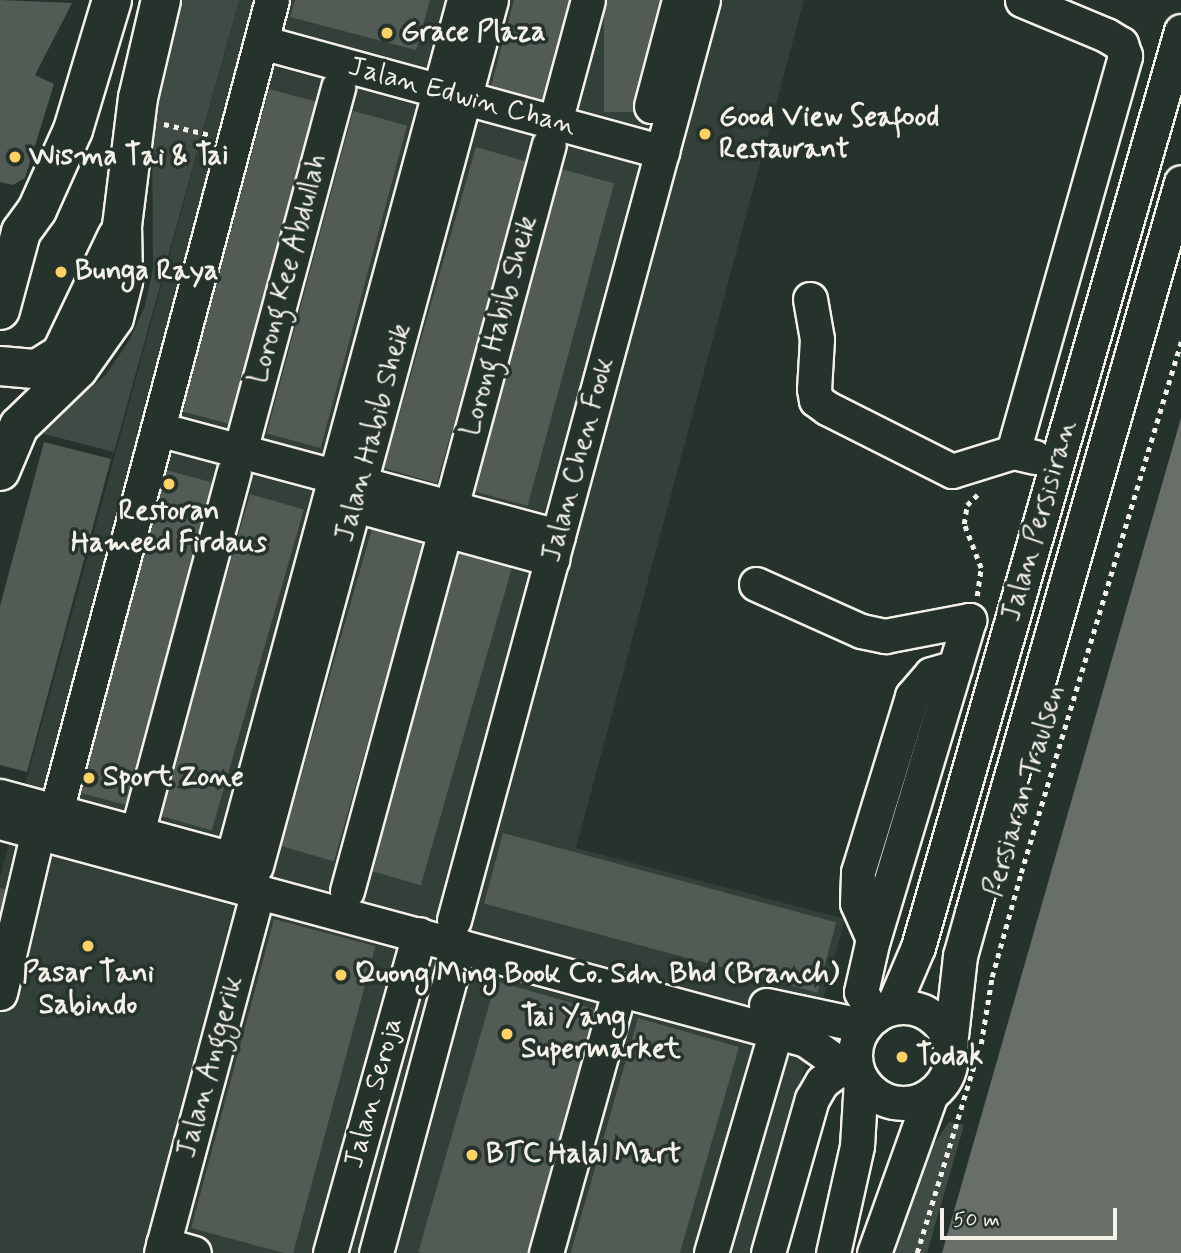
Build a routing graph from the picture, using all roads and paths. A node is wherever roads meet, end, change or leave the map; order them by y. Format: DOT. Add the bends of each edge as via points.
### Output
graph roads {
  1 [pos="112,0"];
  2 [pos="161,0"];
  3 [pos="272,0"];
  4 [pos="464,0"];
  5 [pos="491,0"];
  6 [pos="588,0"];
  7 [pos="679,0"];
  8 [pos="703,0"];
  9 [pos="1022,0"];
  10 [pos="1181,31"];
  11 [pos="258,53"];
  12 [pos="338,87"];
  13 [pos="449,105"];
  14 [pos="151,121"];
  15 [pos="552,134"];
  16 [pos="234,141"];
  17 [pos="648,160"];
  18 [pos="1181,181"];
  19 [pos="122,226"];
  20 [pos="10,230"];
  21 [pos="810,299"];
  22 [pos="0,310"];
  23 [pos="1181,342"];
  24 [pos="0,366"];
  25 [pos="155,439"];
  26 [pos="1013,452"];
  27 [pos="237,461"];
  28 [pos="1057,463"];
  29 [pos="0,471"];
  30 [pos="986,487"];
  31 [pos="345,490"];
  32 [pos="448,518"];
  33 [pos="544,545"];
  34 [pos="757,584"];
  35 [pos="969,621"];
  36 [pos="23,815"];
  37 [pos="136,833"];
  38 [pos="249,872"];
  39 [pos="347,891"];
  40 [pos="441,928"];
  41 [pos="407,975"];
  42 [pos="449,982"];
  43 [pos="620,988"];
  44 [pos="0,993"];
  45 [pos="877,1017"];
  46 [pos="776,1030"];
  47 [pos="950,1045"];
  48 [pos="852,1072"];
  49 [pos="931,1094"];
  50 [pos="173,1250"];
  51 [pos="330,1253"];
  52 [pos="376,1253"];
  53 [pos="546,1253"];
  54 [pos="711,1253"];
  55 [pos="768,1253"];
  56 [pos="833,1253"];
  57 [pos="874,1253"];
  58 [pos="917,1253"];
  1 -- 20 [label="main road" via="72,130 37,210"];
  2 -- 19 [label="main road" via="138,99"];
  3 -- 11 [label="street"];
  4 -- 13 [label="street, Jalan Habib Sheik"];
  5 -- 13 [label="street, Jalan Habib Sheik"];
  6 -- 15 [label="street, Lorong Habib Sheik"];
  7 -- 17 [label="street, Jalan Chen Fook"];
  8 -- 17 [label="street, Jalan Chen Fook"];
  9 -- 26 [label="street" via="1107,35 1121,44 1125,56"];
  10 -- 28 [label="street, Jalan Persisiran"];
  11 -- 12 [label="street, Jalan Edwin Chan"];
  11 -- 13 [label="street, Jalan Edwin Chan"];
  11 -- 16 [label="street"];
  12 -- 13 [label="street, Jalan Edwin Chan"];
  12 -- 27 [label="street, Lorong Kee Abdullah"];
  13 -- 15 [label="street, Jalan Edwin Chan"];
  13 -- 31 [label="street, Jalan Habib Sheik"];
  14 -- 16 [label="path"];
  15 -- 17 [label="street, Jalan Edwin Chan"];
  15 -- 32 [label="street, Lorong Habib Sheik"];
  16 -- 25 [label="street"];
  17 -- 33 [label="street, Jalan Chen Fook"];
  18 -- 47 [label="street, Jalan Persisiran" via="963,945"];
  19 -- 24 [label="main road" via="61,354 37,369"];
  19 -- 29 [label="main road" via="123,281 114,318 86,360 19,426"];
  20 -- 22 [label="main road"];
  21 -- 26 [label="street" via="817,339 816,400 952,471"];
  23 -- 58 [label="path, Persiaran Traulsen" via="1021,873 992,977 982,1037"];
  25 -- 27 [label="street"];
  25 -- 36 [label="street"];
  26 -- 28 [label="street"];
  27 -- 31 [label="street"];
  27 -- 37 [label="street, Lorong Kee Abdullah"];
  28 -- 45 [label="street, Jalan Persisiran" via="918,947"];
  30 -- 35 [label="path" via="967,505 964,524 981,568"];
  31 -- 32 [label="street"];
  31 -- 38 [label="street, Jalan Habib Sheik"];
  32 -- 33 [label="street"];
  32 -- 39 [label="street, Lorong Habib Sheik"];
  33 -- 40 [label="street, Jalan Chen Fook"];
  34 -- 35 [label="street" via="861,631 885,636"];
  35 -- 45 [label="street" via="955,667 931,674 912,696 858,872 857,903 873,939 861,992"];
  36 -- 37 [label="street"];
  36 -- 38 [label="street"];
  36 -- 44 [label="street"];
  37 -- 38 [label="street"];
  38 -- 39 [label="street"];
  38 -- 40 [label="street"];
  38 -- 50 [label="street, Jalan Anggerik"];
  39 -- 40 [label="street"];
  40 -- 41 [label="street, Jalan Seroja"];
  40 -- 42 [label="street, Jalan Seroja"];
  40 -- 43 [label="street"];
  40 -- 45 [label="street" via="808,1016"];
  41 -- 42 [label="street" via="421,965 441,971"];
  41 -- 51 [label="street, Jalan Seroja"];
  42 -- 52 [label="street, Jalan Seroja"];
  43 -- 46 [label="street"];
  43 -- 53 [label="street"];
  45 -- 47 [label="street" via="922,1011 944,1031"];
  45 -- 48 [label="street" via="855,1052"];
  46 -- 48 [label="street" via="806,1040"];
  46 -- 54 [label="street"];
  47 -- 49 [label="street" via="947,1072"];
  48 -- 49 [label="street" via="878,1096 901,1104"];
  48 -- 55 [label="street" via="822,1082 812,1099"];
  48 -- 56 [label="street" via="855,1158"];
  49 -- 57 [label="street"];
}
